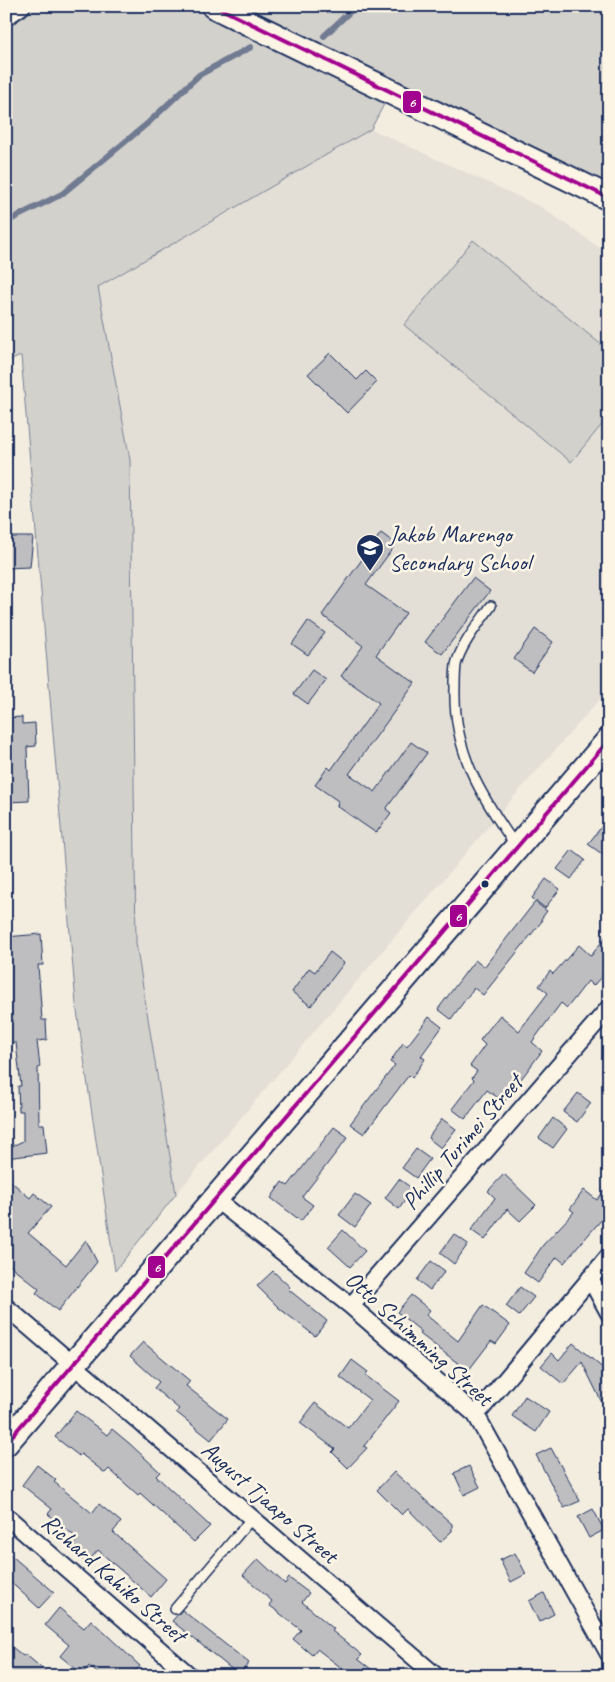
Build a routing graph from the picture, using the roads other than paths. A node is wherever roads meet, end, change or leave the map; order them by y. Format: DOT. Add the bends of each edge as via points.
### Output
graph roads {
  1 [pos="22,6"];
  2 [pos="214,6"];
  3 [pos="6,17"];
  4 [pos="609,198"];
  5 [pos="491,606"];
  6 [pos="609,740"];
  7 [pos="516,846"];
  8 [pos="609,1008"];
  9 [pos="214,1198"];
  10 [pos="609,1256"];
  11 [pos="590,1278"];
  12 [pos="351,1306"];
  13 [pos="6,1307"];
  14 [pos="609,1313"];
  15 [pos="73,1364"];
  16 [pos="476,1415"];
  17 [pos="6,1443"];
  18 [pos="6,1516"];
  19 [pos="252,1518"];
  20 [pos="175,1609"];
  21 [pos="609,1654"];
  22 [pos="190,1676"];
  23 [pos="436,1676"];
  1 -- 3 [label="street"];
  2 -- 4 [label="street"];
  5 -- 7 [label="lane" via="469,637 456,664 454,710 464,757 486,802"];
  6 -- 7 [label="street"];
  7 -- 9 [label="street"];
  8 -- 12 [label="street, Phillip Turimei Street"];
  9 -- 12 [label="street, Otto Schimming Street"];
  9 -- 15 [label="street"];
  10 -- 11 [label="street"];
  11 -- 14 [label="street"];
  11 -- 16 [label="street"];
  12 -- 16 [label="street, Otto Schimming Street"];
  13 -- 15 [label="street, August Tjaapo Street"];
  15 -- 17 [label="street"];
  15 -- 19 [label="street, August Tjaapo Street"];
  16 -- 21 [label="street, Otto Schimming Street"];
  18 -- 22 [label="street, Richard Kahiko Street"];
  19 -- 20 [label="lane"];
  19 -- 23 [label="street, August Tjaapo Street"];
}
